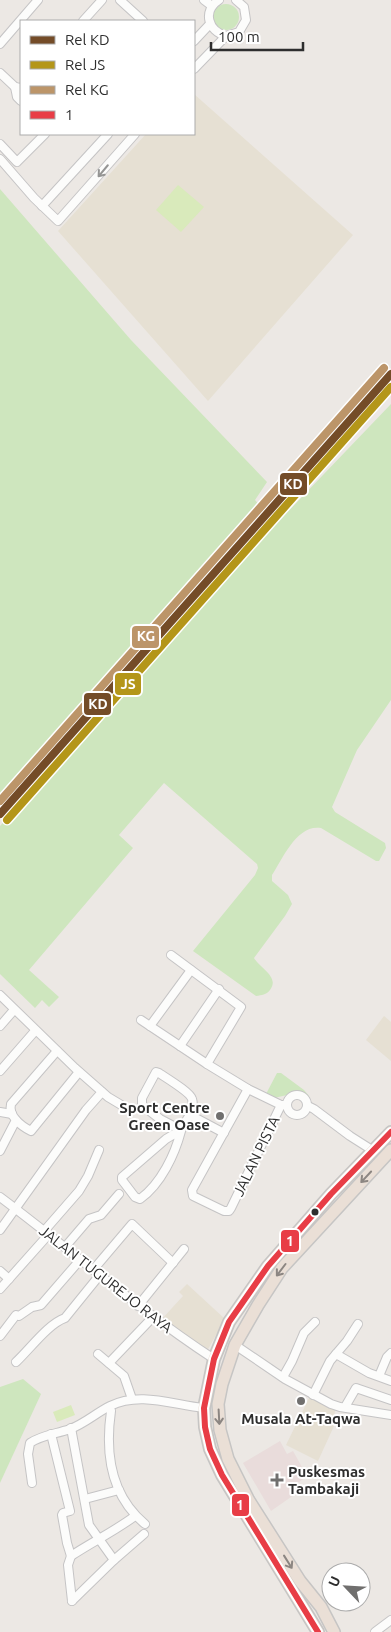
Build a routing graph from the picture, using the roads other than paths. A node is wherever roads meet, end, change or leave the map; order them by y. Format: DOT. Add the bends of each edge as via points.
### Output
graph roads {
  1 [pos="38,0"];
  2 [pos="102,0"];
  3 [pos="120,0"];
  4 [pos="204,0"];
  5 [pos="219,0"];
  6 [pos="240,3"];
  7 [pos="212,6"];
  8 [pos="21,20"];
  9 [pos="84,20"];
  10 [pos="142,20"];
  11 [pos="20,21"];
  12 [pos="217,31"];
  13 [pos="195,41"];
  14 [pos="0,44"];
  15 [pos="195,67"];
  16 [pos="0,73"];
  17 [pos="18,88"];
  18 [pos="20,97"];
  19 [pos="45,135"];
  20 [pos="107,135"];
  21 [pos="134,135"];
  22 [pos="0,144"];
  23 [pos="0,159"];
  24 [pos="44,208"];
  25 [pos="171,955"];
  26 [pos="191,970"];
  27 [pos="219,989"];
  28 [pos="0,995"];
  29 [pos="14,1010"];
  30 [pos="141,1020"];
  31 [pos="0,1026"];
  32 [pos="150,1026"];
  33 [pos="35,1030"];
  34 [pos="180,1046"];
  35 [pos="57,1051"];
  36 [pos="207,1064"];
  37 [pos="0,1071"];
  38 [pos="79,1072"];
  39 [pos="248,1089"];
  40 [pos="102,1092"];
  41 [pos="284,1105"];
  42 [pos="308,1106"];
  43 [pos="128,1109"];
  44 [pos="0,1112"];
  45 [pos="14,1117"];
  46 [pos="189,1117"];
  47 [pos="181,1130"];
  48 [pos="391,1132"];
  49 [pos="223,1135"];
  50 [pos="99,1150"];
  51 [pos="372,1150"];
  52 [pos="391,1150"];
  53 [pos="0,1151"];
  54 [pos="119,1194"];
  55 [pos="331,1194"];
  56 [pos="0,1197"];
  57 [pos="341,1204"];
  58 [pos="15,1208"];
  59 [pos="0,1230"];
  60 [pos="47,1232"];
  61 [pos="65,1247"];
  62 [pos="184,1249"];
  63 [pos="80,1260"];
  64 [pos="173,1262"];
  65 [pos="0,1271"];
  66 [pos="96,1273"];
  67 [pos="9,1279"];
  68 [pos="0,1289"];
  69 [pos="138,1306"];
  70 [pos="153,1318"];
  71 [pos="315,1322"];
  72 [pos="358,1324"];
  73 [pos="0,1336"];
  74 [pos="235,1345"];
  75 [pos="391,1353"];
  76 [pos="98,1354"];
  77 [pos="336,1354"];
  78 [pos="214,1359"];
  79 [pos="16,1362"];
  80 [pos="110,1363"];
  81 [pos="379,1376"];
  82 [pos="283,1378"];
  83 [pos="391,1380"];
  84 [pos="313,1395"];
  85 [pos="132,1399"];
  86 [pos="391,1400"];
  87 [pos="344,1407"];
  88 [pos="204,1408"];
  89 [pos="111,1411"];
  90 [pos="391,1415"];
  91 [pos="71,1428"];
  92 [pos="51,1434"];
  93 [pos="32,1483"];
  94 [pos="119,1490"];
  95 [pos="85,1499"];
  96 [pos="135,1516"];
  97 [pos="145,1524"];
  98 [pos="144,1534"];
  99 [pos="98,1539"];
  100 [pos="71,1556"];
  101 [pos="114,1560"];
  102 [pos="391,1620"];
  103 [pos="318,1632"];
  104 [pos="334,1632"];
  105 [pos="375,1632"];
  1 -- 8 [label="street"];
  2 -- 9 [label="street"];
  3 -- 10 [label="street"];
  4 -- 7 [label="street"];
  5 -- 7 [label="street"];
  6 -- 12 [label="street" via="246,20 244,27 239,32"];
  7 -- 12 [label="street" via="209,18"];
  11 -- 14 [label="street"];
  12 -- 13 [label="street"];
  12 -- 15 [label="street"];
  16 -- 17 [label="street"];
  17 -- 18 [label="street"];
  19 -- 22 [label="street" via="20,162 16,162"];
  20 -- 24 [label="street"];
  21 -- 24 [label="street, one-way" via="58,220"];
  23 -- 24 [label="street"];
  25 -- 26 [label="street"];
  26 -- 27 [label="street"];
  26 -- 32 [label="street"];
  27 -- 34 [label="street"];
  27 -- 36 [label="street" via="241,1007"];
  28 -- 29 [label="street"];
  29 -- 31 [label="street"];
  29 -- 33 [label="street"];
  30 -- 32 [label="street"];
  32 -- 34 [label="street"];
  33 -- 35 [label="street"];
  33 -- 37 [label="street"];
  34 -- 36 [label="street"];
  35 -- 38 [label="street"];
  35 -- 45 [label="street" via="12,1104 10,1109"];
  36 -- 39 [label="street"];
  38 -- 40 [label="street"];
  38 -- 45 [label="street" via="32,1131"];
  39 -- 41 [label="street"];
  39 -- 49 [label="street"];
  40 -- 43 [label="street"];
  40 -- 58 [label="street"];
  41 -- 42 [label="street" via="297,1116"];
  41 -- 42 [label="street" via="298,1095 305,1098"];
  41 -- 49 [label="street, JALAN PISTA" via="229,1211 194,1196 192,1190"];
  42 -- 51 [label="street"];
  44 -- 45 [label="street"];
  45 -- 53 [label="street"];
  46 -- 47 [label="street"];
  46 -- 47 [label="street" via="193,1103 190,1095 156,1072 142,1098 142,1105 160,1120"];
  46 -- 49 [label="street"];
  47 -- 47 [label="street" via="122,1177 135,1197 140,1199 155,1185 175,1150"];
  48 -- 51 [label="highway"];
  50 -- 60 [label="street" via="79,1191"];
  51 -- 55 [label="highway"];
  52 -- 57 [label="highway, one-way"];
  54 -- 61 [label="street" via="101,1215 89,1219"];
  55 -- 57 [label="highway"];
  55 -- 78 [label="highway" via="268,1266 229,1322"];
  56 -- 58 [label="street, JALAN TUGUREJO RAYA"];
  57 -- 74 [label="highway, one-way" via="282,1268"];
  58 -- 59 [label="street"];
  58 -- 60 [label="street, JALAN TUGUREJO RAYA"];
  60 -- 61 [label="street, JALAN TUGUREJO RAYA"];
  60 -- 67 [label="street"];
  61 -- 63 [label="street, JALAN TUGUREJO RAYA"];
  62 -- 64 [label="street"];
  63 -- 66 [label="street, JALAN TUGUREJO RAYA"];
  63 -- 73 [label="street" via="41,1305 14,1316"];
  64 -- 66 [label="street" via="134,1224 129,1225"];
  64 -- 69 [label="street"];
  65 -- 67 [label="street"];
  66 -- 69 [label="street, JALAN TUGUREJO RAYA"];
  66 -- 79 [label="street" via="65,1318 50,1327"];
  67 -- 68 [label="street"];
  69 -- 70 [label="street, JALAN TUGUREJO RAYA"];
  70 -- 78 [label="street, JALAN TUGUREJO RAYA"];
  70 -- 80 [label="street"];
  71 -- 82 [label="street" via="304,1333"];
  72 -- 77 [label="street"];
  74 -- 82 [label="street"];
  74 -- 104 [label="highway, one-way" via="218,1404 220,1430 228,1459 248,1499"];
  75 -- 81 [label="street"];
  76 -- 80 [label="street"];
  77 -- 81 [label="street"];
  77 -- 84 [label="street"];
  78 -- 88 [label="highway"];
  80 -- 85 [label="street" via="124,1376"];
  81 -- 83 [label="street"];
  82 -- 84 [label="street"];
  84 -- 87 [label="street"];
  85 -- 88 [label="street" via="147,1398"];
  85 -- 91 [label="street" via="111,1405"];
  86 -- 87 [label="street" via="356,1388"];
  87 -- 90 [label="street"];
  88 -- 103 [label="highway" via="210,1449 222,1475"];
  89 -- 94 [label="street" via="107,1436 110,1465"];
  91 -- 92 [label="street"];
  91 -- 95 [label="street"];
  92 -- 93 [label="street" via="29,1446"];
  92 -- 100 [label="street" via="70,1511 62,1515"];
  94 -- 95 [label="street"];
  94 -- 96 [label="street"];
  95 -- 99 [label="street" via="90,1525"];
  96 -- 97 [label="street"];
  96 -- 99 [label="street"];
  98 -- 101 [label="street"];
  99 -- 100 [label="street"];
  99 -- 101 [label="street"];
  100 -- 101 [label="street" via="68,1565 72,1600"];
  102 -- 105 [label="street"];
}
